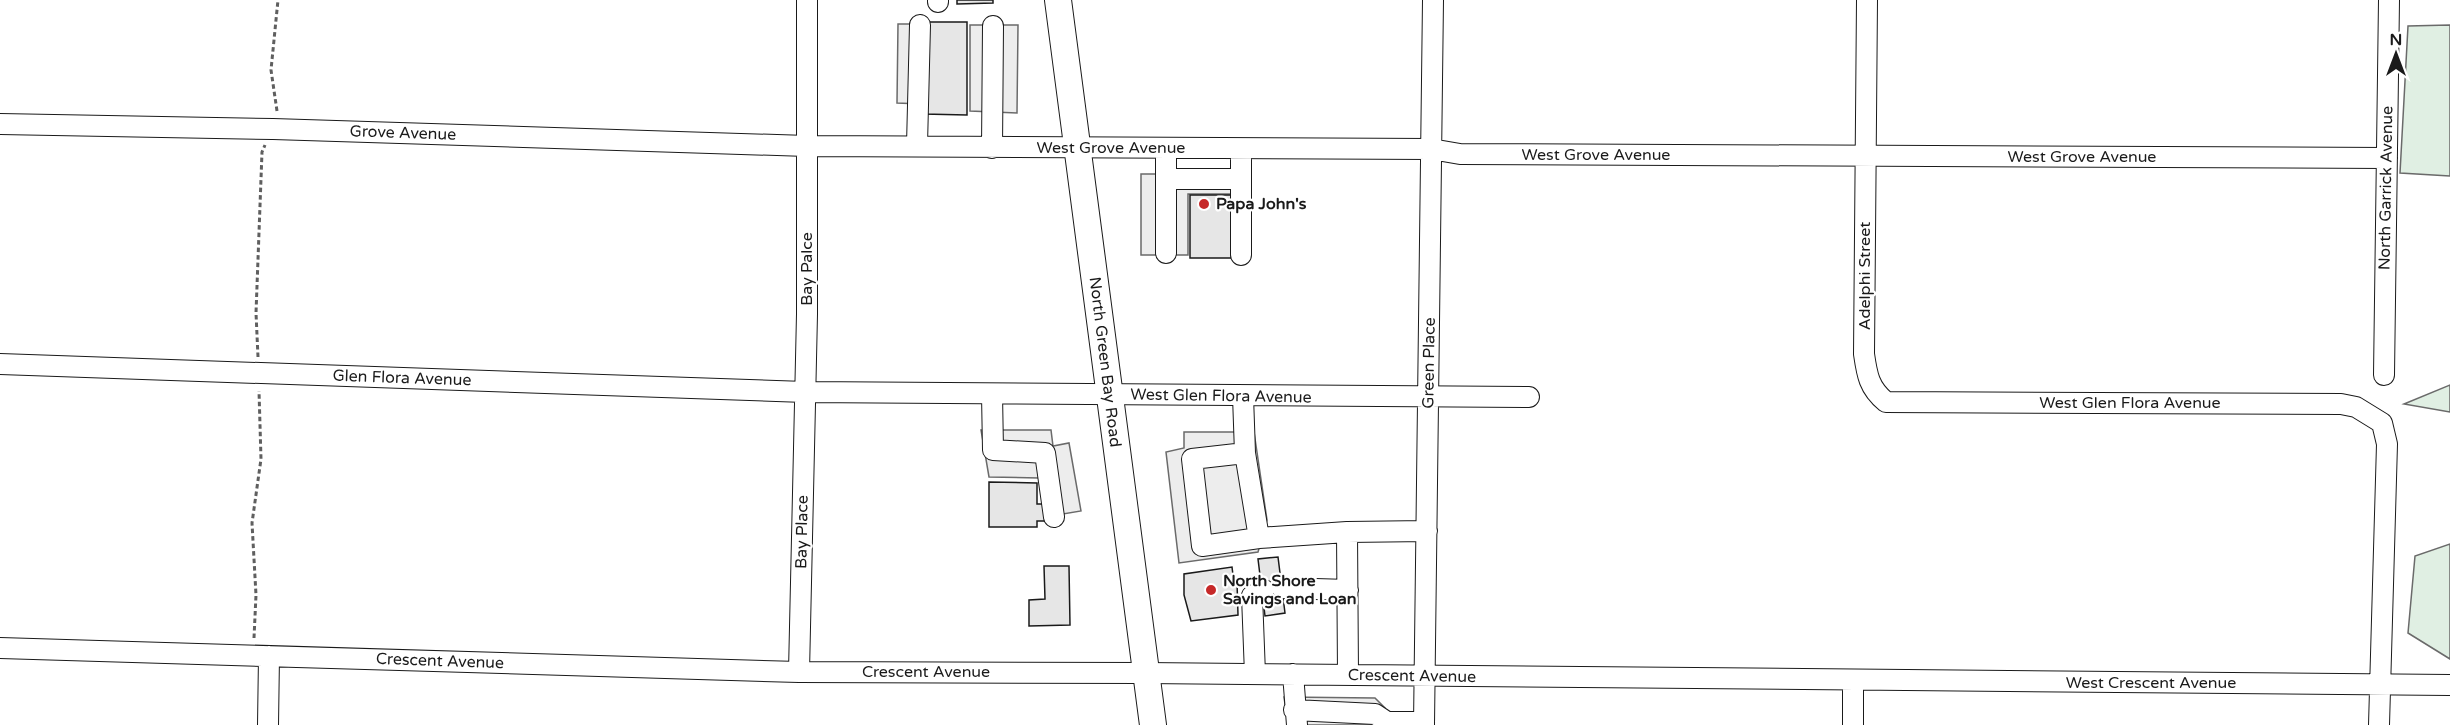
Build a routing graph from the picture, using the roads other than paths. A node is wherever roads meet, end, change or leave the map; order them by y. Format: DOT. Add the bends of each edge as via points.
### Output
graph roads {
  1 [pos="807,0"];
  2 [pos="1058,0"];
  3 [pos="1433,0"];
  4 [pos="1868,0"];
  5 [pos="2389,0"];
  6 [pos="920,25"];
  7 [pos="993,26"];
  8 [pos="0,124"];
  9 [pos="807,146"];
  10 [pos="917,146"];
  11 [pos="992,147"];
  12 [pos="1077,148"];
  13 [pos="1166,149"];
  14 [pos="1241,149"];
  15 [pos="1431,149"];
  16 [pos="1866,156"];
  17 [pos="2386,158"];
  18 [pos="1166,179"];
  19 [pos="1241,179"];
  20 [pos="1166,253"];
  21 [pos="1240,255"];
  22 [pos="0,364"];
  23 [pos="2384,375"];
  24 [pos="805,392"];
  25 [pos="1875,393"];
  26 [pos="992,394"];
  27 [pos="1110,395"];
  28 [pos="1243,396"];
  29 [pos="1529,397"];
  30 [pos="1429,398"];
  31 [pos="1245,453"];
  32 [pos="1054,517"];
  33 [pos="1427,531"];
  34 [pos="1347,532"];
  35 [pos="1259,538"];
  36 [pos="1348,590"];
  37 [pos="0,648"];
  38 [pos="261,656"];
  39 [pos="799,672"];
  40 [pos="1145,673"];
  41 [pos="1255,674"];
  42 [pos="1293,674"];
  43 [pos="1348,675"];
  44 [pos="1425,676"];
  45 [pos="1853,680"];
  46 [pos="2379,684"];
  47 [pos="2450,685"];
  48 [pos="1296,718"];
  49 [pos="1387,724"];
  50 [pos="1424,724"];
  51 [pos="268,725"];
  52 [pos="1153,725"];
  53 [pos="1853,725"];
  54 [pos="2379,725"];
  1 -- 9 [label="street"];
  2 -- 12 [label="main road, North Green Bay Road"];
  3 -- 15 [label="street, Green Place"];
  4 -- 16 [label="street, Adelphi Street"];
  5 -- 17 [label="street, North Garrick Avenue"];
  6 -- 10 [label="street"];
  7 -- 11 [label="street"];
  8 -- 9 [label="street, Grove Avenue"];
  9 -- 10 [label="street, West Grove Avenue"];
  9 -- 24 [label="street, Bay Palce"];
  10 -- 11 [label="street, West Grove Avenue"];
  11 -- 12 [label="street, West Grove Avenue"];
  12 -- 13 [label="street, West Grove Avenue"];
  12 -- 27 [label="main road, North Green Bay Road"];
  13 -- 14 [label="street, West Grove Avenue"];
  13 -- 18 [label="street"];
  14 -- 15 [label="street, West Grove Avenue"];
  14 -- 19 [label="street"];
  15 -- 16 [label="street, West Grove Avenue" via="1460,154"];
  15 -- 30 [label="street, Green Place"];
  16 -- 17 [label="street, West Grove Avenue"];
  16 -- 25 [label="street, Adelphi Street" via="1864,354 1868,382"];
  17 -- 23 [label="street, North Garrick Avenue"];
  18 -- 19 [label="street"];
  18 -- 20 [label="street"];
  19 -- 21 [label="street"];
  22 -- 24 [label="street, Glen Flora Avenue"];
  24 -- 26 [label="street, West Glen Flora Avenue"];
  24 -- 39 [label="street, Bay Place"];
  25 -- 46 [label="street, West Glen Flora Avenue" via="1886,402 2356,407 2382,423 2387,444"];
  26 -- 27 [label="street, West Glen Flora Avenue"];
  26 -- 32 [label="street" via="993,450 1045,453"];
  27 -- 28 [label="street, West Glen Flora Avenue"];
  27 -- 40 [label="main road, North Green Bay Road"];
  28 -- 30 [label="street, West Glen Flora Avenue"];
  28 -- 31 [label="street"];
  29 -- 30 [label="street, West Glen Flora Avenue"];
  30 -- 33 [label="street, Green Place"];
  31 -- 35 [label="street"];
  31 -- 35 [label="street" via="1192,459 1202,546"];
  33 -- 34 [label="street"];
  33 -- 44 [label="street, Green Place"];
  34 -- 35 [label="street"];
  34 -- 36 [label="street"];
  36 -- 41 [label="street" via="1273,589 1252,596"];
  36 -- 43 [label="street"];
  37 -- 38 [label="street, Crescent Avenue"];
  38 -- 39 [label="street, Crescent Avenue"];
  38 -- 51 [label="street"];
  39 -- 40 [label="street, Crescent Avenue"];
  40 -- 41 [label="street, Crescent Avenue"];
  40 -- 52 [label="main road, North Green Bay Road"];
  41 -- 42 [label="street, Crescent Avenue"];
  42 -- 43 [label="street, Crescent Avenue"];
  42 -- 48 [label="street"];
  43 -- 44 [label="street, Crescent Avenue"];
  44 -- 45 [label="street, Crescent Avenue"];
  44 -- 50 [label="street, Green Place"];
  45 -- 46 [label="street, West Crescent Avenue"];
  45 -- 53 [label="street"];
  46 -- 47 [label="street, West Crescent Avenue"];
  46 -- 54 [label="street"];
  48 -- 49 [label="street" via="1375,714"];
  49 -- 50 [label="street"];
}
